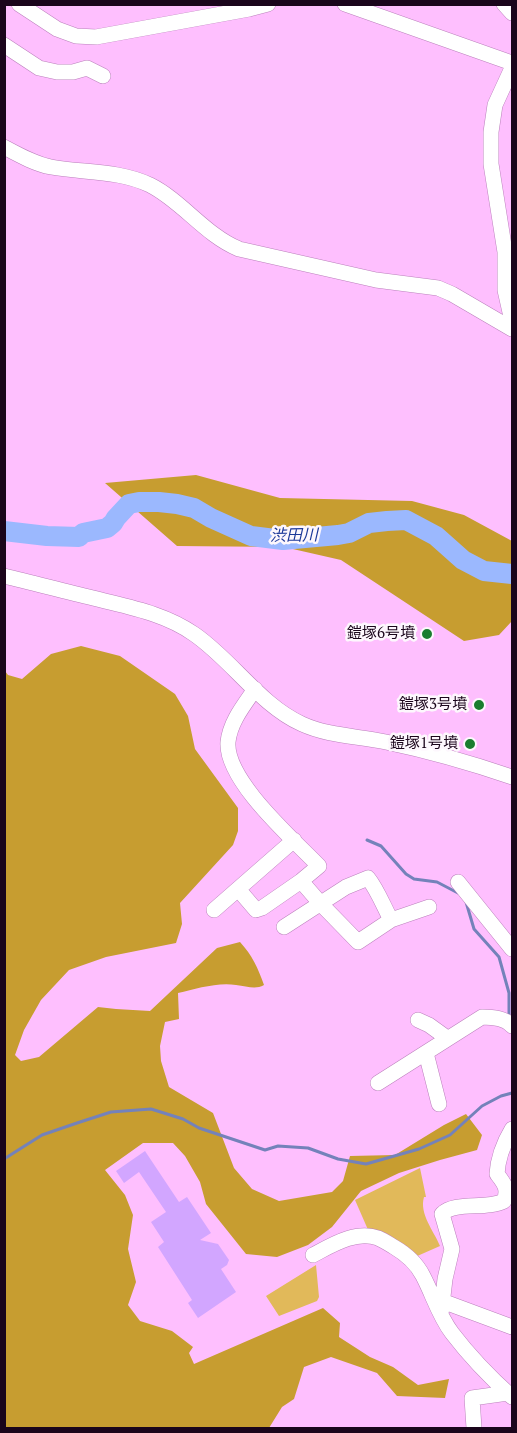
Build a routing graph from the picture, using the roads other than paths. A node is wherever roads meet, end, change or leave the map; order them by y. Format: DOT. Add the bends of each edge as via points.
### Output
graph roads {
  1 [pos="19,4"];
  2 [pos="268,4"];
  3 [pos="345,4"];
  4 [pos="504,4"];
  5 [pos="248,7"];
  6 [pos="513,13"];
  7 [pos="4,45"];
  8 [pos="513,63"];
  9 [pos="513,68"];
  10 [pos="103,76"];
  11 [pos="4,147"];
  12 [pos="513,321"];
  13 [pos="513,329"];
  14 [pos="4,576"];
  15 [pos="255,688"];
  16 [pos="513,777"];
  17 [pos="294,840"];
  18 [pos="301,881"];
  19 [pos="458,882"];
  20 [pos="238,889"];
  21 [pos="321,904"];
  22 [pos="429,907"];
  23 [pos="214,910"];
  24 [pos="391,920"];
  25 [pos="284,927"];
  26 [pos="513,949"];
  27 [pos="418,1020"];
  28 [pos="513,1026"];
  29 [pos="447,1038"];
  30 [pos="426,1053"];
  31 [pos="378,1083"];
  32 [pos="439,1104"];
  33 [pos="513,1129"];
  34 [pos="313,1255"];
  35 [pos="442,1307"];
  36 [pos="513,1327"];
  37 [pos="510,1395"];
  38 [pos="474,1428"];
  1 -- 5 [label="street" via="57,29 76,36 96,37"];
  2 -- 5 [label="street"];
  3 -- 8 [label="street"];
  4 -- 6 [label="street"];
  7 -- 10 [label="street" via="39,68 57,72 87,68"];
  9 -- 12 [label="street" via="495,105 490,132 491,164 506,252 505,290"];
  11 -- 13 [label="street" via="49,167 114,174 150,185 239,249 376,280 438,288"];
  14 -- 15 [label="street" via="173,621 207,643"];
  15 -- 16 [label="street" via="303,725 410,747"];
  15 -- 17 [label="street" via="233,724 228,751 255,800"];
  17 -- 18 [label="street" via="319,866"];
  17 -- 20 [label="street"];
  18 -- 20 [label="street" via="256,910"];
  18 -- 21 [label="street"];
  19 -- 26 [label="street"];
  20 -- 23 [label="street"];
  21 -- 24 [label="street" via="358,942"];
  21 -- 24 [label="street" via="368,878"];
  21 -- 25 [label="street"];
  22 -- 24 [label="street"];
  27 -- 29 [label="street"];
  28 -- 29 [label="street" via="504,1020 482,1017"];
  29 -- 30 [label="street"];
  30 -- 31 [label="street"];
  30 -- 32 [label="street"];
  33 -- 35 [label="street" via="498,1158 497,1174 506,1187 504,1201 448,1209 442,1214 452,1249"];
  34 -- 35 [label="street" via="360,1236 379,1238 407,1255"];
  35 -- 36 [label="street"];
  35 -- 37 [label="street" via="452,1332"];
  37 -- 38 [label="street" via="472,1398"];
}
